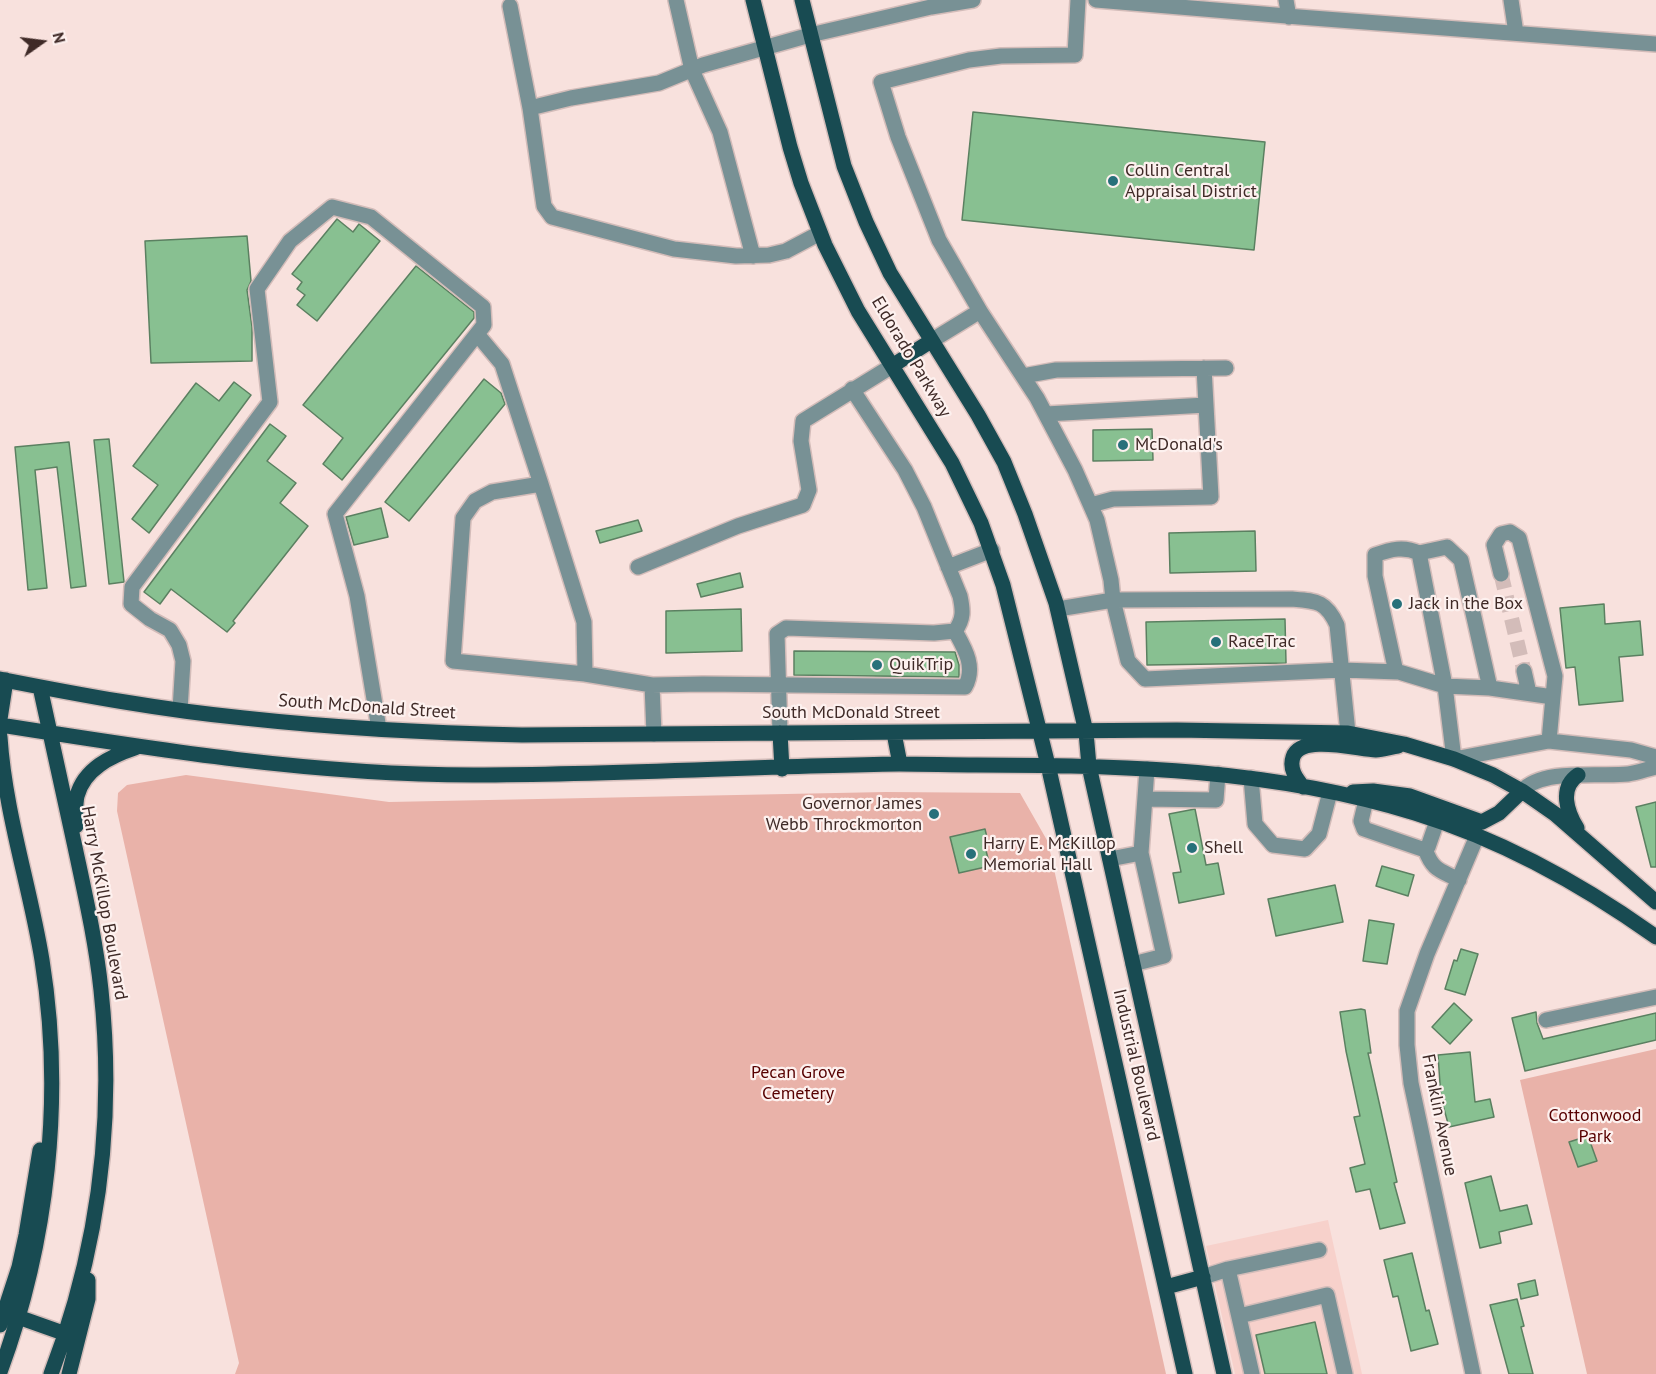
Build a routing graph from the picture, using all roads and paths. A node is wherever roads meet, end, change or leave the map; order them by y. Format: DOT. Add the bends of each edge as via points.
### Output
graph roads {
  1 [pos="676,0"];
  2 [pos="753,0"];
  3 [pos="802,0"];
  4 [pos="973,0"];
  5 [pos="1078,0"];
  6 [pos="1096,0"];
  7 [pos="1286,0"];
  8 [pos="1511,0"];
  9 [pos="510,6"];
  10 [pos="1289,16"];
  11 [pos="1516,33"];
  12 [pos="810,35"];
  13 [pos="1656,44"];
  14 [pos="765,47"];
  15 [pos="692,70"];
  16 [pos="530,108"];
  17 [pos="820,232"];
  18 [pos="753,256"];
  19 [pos="980,311"];
  20 [pos="477,334"];
  21 [pos="931,341"];
  22 [pos="892,366"];
  23 [pos="1204,368"];
  24 [pos="1226,368"];
  25 [pos="1023,376"];
  26 [pos="852,390"];
  27 [pos="1206,405"];
  28 [pos="1046,414"];
  29 [pos="541,484"];
  30 [pos="1090,505"];
  31 [pos="992,550"];
  32 [pos="1419,553"];
  33 [pos="638,567"];
  34 [pos="948,567"];
  35 [pos="1501,574"];
  36 [pos="1113,600"];
  37 [pos="1058,609"];
  38 [pos="955,631"];
  39 [pos="1342,670"];
  40 [pos="1524,671"];
  41 [pos="1396,672"];
  42 [pos="585,674"];
  43 [pos="3,679"];
  44 [pos="779,684"];
  45 [pos="652,685"];
  46 [pos="1445,686"];
  47 [pos="40,687"];
  48 [pos="1490,688"];
  49 [pos="1529,693"];
  50 [pos="1553,697"];
  51 [pos="180,710"];
  52 [pos="0,719"];
  53 [pos="0,725"];
  54 [pos="379,729"];
  55 [pos="1040,732"];
  56 [pos="1086,732"];
  57 [pos="51,733"];
  58 [pos="780,733"];
  59 [pos="894,733"];
  60 [pos="1348,733"];
  61 [pos="654,734"];
  62 [pos="0,737"];
  63 [pos="1548,741"];
  64 [pos="1404,744"];
  65 [pos="138,747"];
  66 [pos="1656,756"];
  67 [pos="1454,759"];
  68 [pos="900,764"];
  69 [pos="1048,765"];
  70 [pos="1089,766"];
  71 [pos="1656,767"];
  72 [pos="782,769"];
  73 [pos="1147,769"];
  74 [pos="1218,774"];
  75 [pos="1578,776"];
  76 [pos="1251,778"];
  77 [pos="1303,786"];
  78 [pos="1522,791"];
  79 [pos="1332,792"];
  80 [pos="1145,799"];
  81 [pos="1366,800"];
  82 [pos="0,809"];
  83 [pos="1437,821"];
  84 [pos="1580,833"];
  85 [pos="1477,836"];
  86 [pos="75,846"];
  87 [pos="1425,849"];
  88 [pos="1141,853"];
  89 [pos="1110,860"];
  90 [pos="1459,880"];
  91 [pos="25,882"];
  92 [pos="1656,902"];
  93 [pos="1656,937"];
  94 [pos="1133,964"];
  95 [pos="1656,997"];
  96 [pos="1546,1020"];
  97 [pos="50,1097"];
  98 [pos="89,1247"];
  99 [pos="1319,1250"];
  100 [pos="1228,1269"];
  101 [pos="1203,1277"];
  102 [pos="1166,1287"];
  103 [pos="1239,1316"];
  104 [pos="18,1317"];
  105 [pos="0,1325"];
  106 [pos="66,1334"];
  107 [pos="0,1372"];
  108 [pos="51,1374"];
  109 [pos="69,1374"];
  110 [pos="1185,1374"];
  111 [pos="1224,1374"];
  112 [pos="1252,1374"];
  113 [pos="1345,1374"];
  114 [pos="1473,1374"];
  1 -- 15 [label="street"];
  2 -- 14 [label="main road, Eldorado Parkway"];
  3 -- 12 [label="main road, Eldorado Parkway"];
  4 -- 12 [label="street"];
  5 -- 19 [label="street" via="1075,55 969,60 880,82 939,240"];
  6 -- 10 [label="street"];
  7 -- 10 [label="street"];
  8 -- 11 [label="street"];
  9 -- 16 [label="street"];
  10 -- 11 [label="street"];
  11 -- 13 [label="street"];
  12 -- 14 [label="street"];
  12 -- 21 [label="main road, Eldorado Parkway" via="853,190 890,273"];
  14 -- 15 [label="street"];
  14 -- 17 [label="main road, Eldorado Parkway" via="790,147"];
  15 -- 16 [label="street" via="659,83"];
  15 -- 18 [label="street" via="720,132"];
  16 -- 18 [label="street" via="544,206 552,217 674,249"];
  17 -- 18 [label="street" via="786,251"];
  17 -- 22 [label="main road, Eldorado Parkway" via="858,310"];
  19 -- 21 [label="street"];
  19 -- 25 [label="street"];
  20 -- 29 [label="street" via="502,364"];
  20 -- 51 [label="street" via="484,325 483,307 371,217 332,207 290,241 257,289 270,402 132,587 130,604 170,630 179,645 183,661"];
  20 -- 54 [label="street" via="335,514 357,596"];
  21 -- 22 [label="main road"];
  21 -- 37 [label="main road, Eldorado Parkway" via="1004,462"];
  22 -- 26 [label="street"];
  22 -- 31 [label="main road, Eldorado Parkway" via="952,463"];
  23 -- 24 [label="street"];
  23 -- 25 [label="street" via="1056,370"];
  23 -- 27 [label="street"];
  25 -- 28 [label="street"];
  26 -- 33 [label="street" via="803,421 801,441 809,490 803,505 738,526"];
  26 -- 34 [label="street" via="905,470"];
  27 -- 28 [label="street"];
  27 -- 30 [label="street" via="1210,496 1113,499"];
  28 -- 30 [label="street"];
  29 -- 42 [label="street" via="584,622"];
  29 -- 42 [label="street" via="492,492 475,501 464,518 453,661"];
  30 -- 36 [label="street" via="1097,520"];
  31 -- 34 [label="street"];
  31 -- 55 [label="main road, Eldorado Parkway"];
  32 -- 41 [label="street" via="1400,548 1376,555 1376,576"];
  32 -- 46 [label="street"];
  32 -- 48 [label="street" via="1447,547 1461,560"];
  34 -- 38 [label="street" via="963,610 962,622"];
  35 -- 50 [label="street" via="1494,545 1501,534 1509,532 1520,538 1556,676"];
  36 -- 37 [label="street"];
  36 -- 39 [label="street" via="1318,601 1331,612 1337,625"];
  36 -- 39 [label="street" via="1128,662 1145,679"];
  37 -- 56 [label="main road, Eldorado Parkway"];
  38 -- 44 [label="street" via="786,627 777,634"];
  38 -- 44 [label="street" via="968,654 969,679 965,687"];
  39 -- 41 [label="street"];
  39 -- 60 [label="street"];
  40 -- 49 [label="street"];
  41 -- 46 [label="street"];
  42 -- 45 [label="street"];
  43 -- 47 [label="main road, South McDonald Street"];
  43 -- 52 [label="main road"];
  44 -- 45 [label="street"];
  44 -- 58 [label="street"];
  45 -- 61 [label="street"];
  46 -- 48 [label="street"];
  46 -- 67 [label="street"];
  47 -- 51 [label="main road, South McDonald Street"];
  47 -- 57 [label="main road, Harry McKillop Boulevard"];
  48 -- 49 [label="street"];
  49 -- 50 [label="street"];
  50 -- 63 [label="street"];
  51 -- 54 [label="main road, South McDonald Street"];
  53 -- 57 [label="main road"];
  54 -- 61 [label="main road, South McDonald Street" via="510,735"];
  55 -- 56 [label="main road, South McDonald Street"];
  55 -- 59 [label="main road, South McDonald Street"];
  55 -- 69 [label="main road, Industrial Boulevard"];
  56 -- 60 [label="main road, South McDonald Street"];
  56 -- 70 [label="main road, Eldorado Parkway"];
  57 -- 65 [label="main road"];
  57 -- 86 [label="main road, Harry McKillop Boulevard"];
  58 -- 59 [label="main road, South McDonald Street"];
  58 -- 61 [label="main road, South McDonald Street"];
  58 -- 72 [label="main road"];
  59 -- 68 [label="main road"];
  60 -- 64 [label="main road, South McDonald Street"];
  62 -- 91 [label="main road"];
  63 -- 66 [label="street"];
  63 -- 67 [label="street"];
  64 -- 67 [label="main road, South McDonald Street"];
  64 -- 77 [label="main road" via="1378,750 1314,744 1302,747 1293,755 1292,762"];
  65 -- 72 [label="main road" via="409,774"];
  65 -- 86 [label="main road" via="101,763 82,784 77,796"];
  67 -- 78 [label="main road, South McDonald Street"];
  68 -- 69 [label="main road"];
  68 -- 72 [label="main road"];
  69 -- 70 [label="main road"];
  69 -- 102 [label="main road, Industrial Boulevard"];
  70 -- 73 [label="main road"];
  70 -- 89 [label="main road, Industrial Boulevard"];
  71 -- 75 [label="street" via="1630,774"];
  73 -- 74 [label="main road"];
  73 -- 80 [label="street"];
  74 -- 76 [label="main road"];
  74 -- 80 [label="street" via="1216,801"];
  75 -- 78 [label="street" via="1540,780"];
  75 -- 84 [label="main road" via="1568,786 1566,799"];
  76 -- 77 [label="main road"];
  76 -- 79 [label="street" via="1255,824 1273,845 1305,849 1319,834"];
  77 -- 79 [label="main road"];
  78 -- 79 [label="main road" via="1499,813 1482,822 1398,794"];
  78 -- 84 [label="main road, South McDonald Street"];
  79 -- 81 [label="main road"];
  80 -- 88 [label="street"];
  81 -- 83 [label="main road"];
  81 -- 87 [label="street" via="1361,821 1364,829"];
  82 -- 91 [label="main road"];
  83 -- 85 [label="main road"];
  83 -- 87 [label="street"];
  84 -- 92 [label="main road, South McDonald Street"];
  85 -- 90 [label="street, Franklin Avenue"];
  85 -- 93 [label="main road" via="1578,886"];
  86 -- 98 [label="main road, Harry McKillop Boulevard" via="97,956 105,1046 104,1147"];
  87 -- 90 [label="street" via="1434,867"];
  88 -- 89 [label="street"];
  88 -- 94 [label="street" via="1164,956"];
  89 -- 94 [label="main road, Industrial Boulevard"];
  90 -- 114 [label="street, Franklin Avenue" via="1426,954 1407,1011 1407,1045 1411,1083"];
  91 -- 97 [label="main road" via="45,986"];
  94 -- 101 [label="main road, Industrial Boulevard"];
  95 -- 96 [label="street"];
  97 -- 104 [label="main road" via="41,1216"];
  97 -- 105 [label="main road" via="19,1268"];
  98 -- 106 [label="main road, Harry McKillop Boulevard"];
  98 -- 109 [label="main road" via="88,1299"];
  99 -- 100 [label="street"];
  100 -- 101 [label="street"];
  100 -- 103 [label="street"];
  101 -- 102 [label="main road"];
  101 -- 111 [label="main road, Industrial Boulevard"];
  102 -- 110 [label="main road, Industrial Boulevard"];
  103 -- 112 [label="street"];
  103 -- 113 [label="street" via="1327,1295"];
  104 -- 106 [label="main road"];
  104 -- 107 [label="main road"];
  106 -- 108 [label="main road, Harry McKillop Boulevard"];
}
